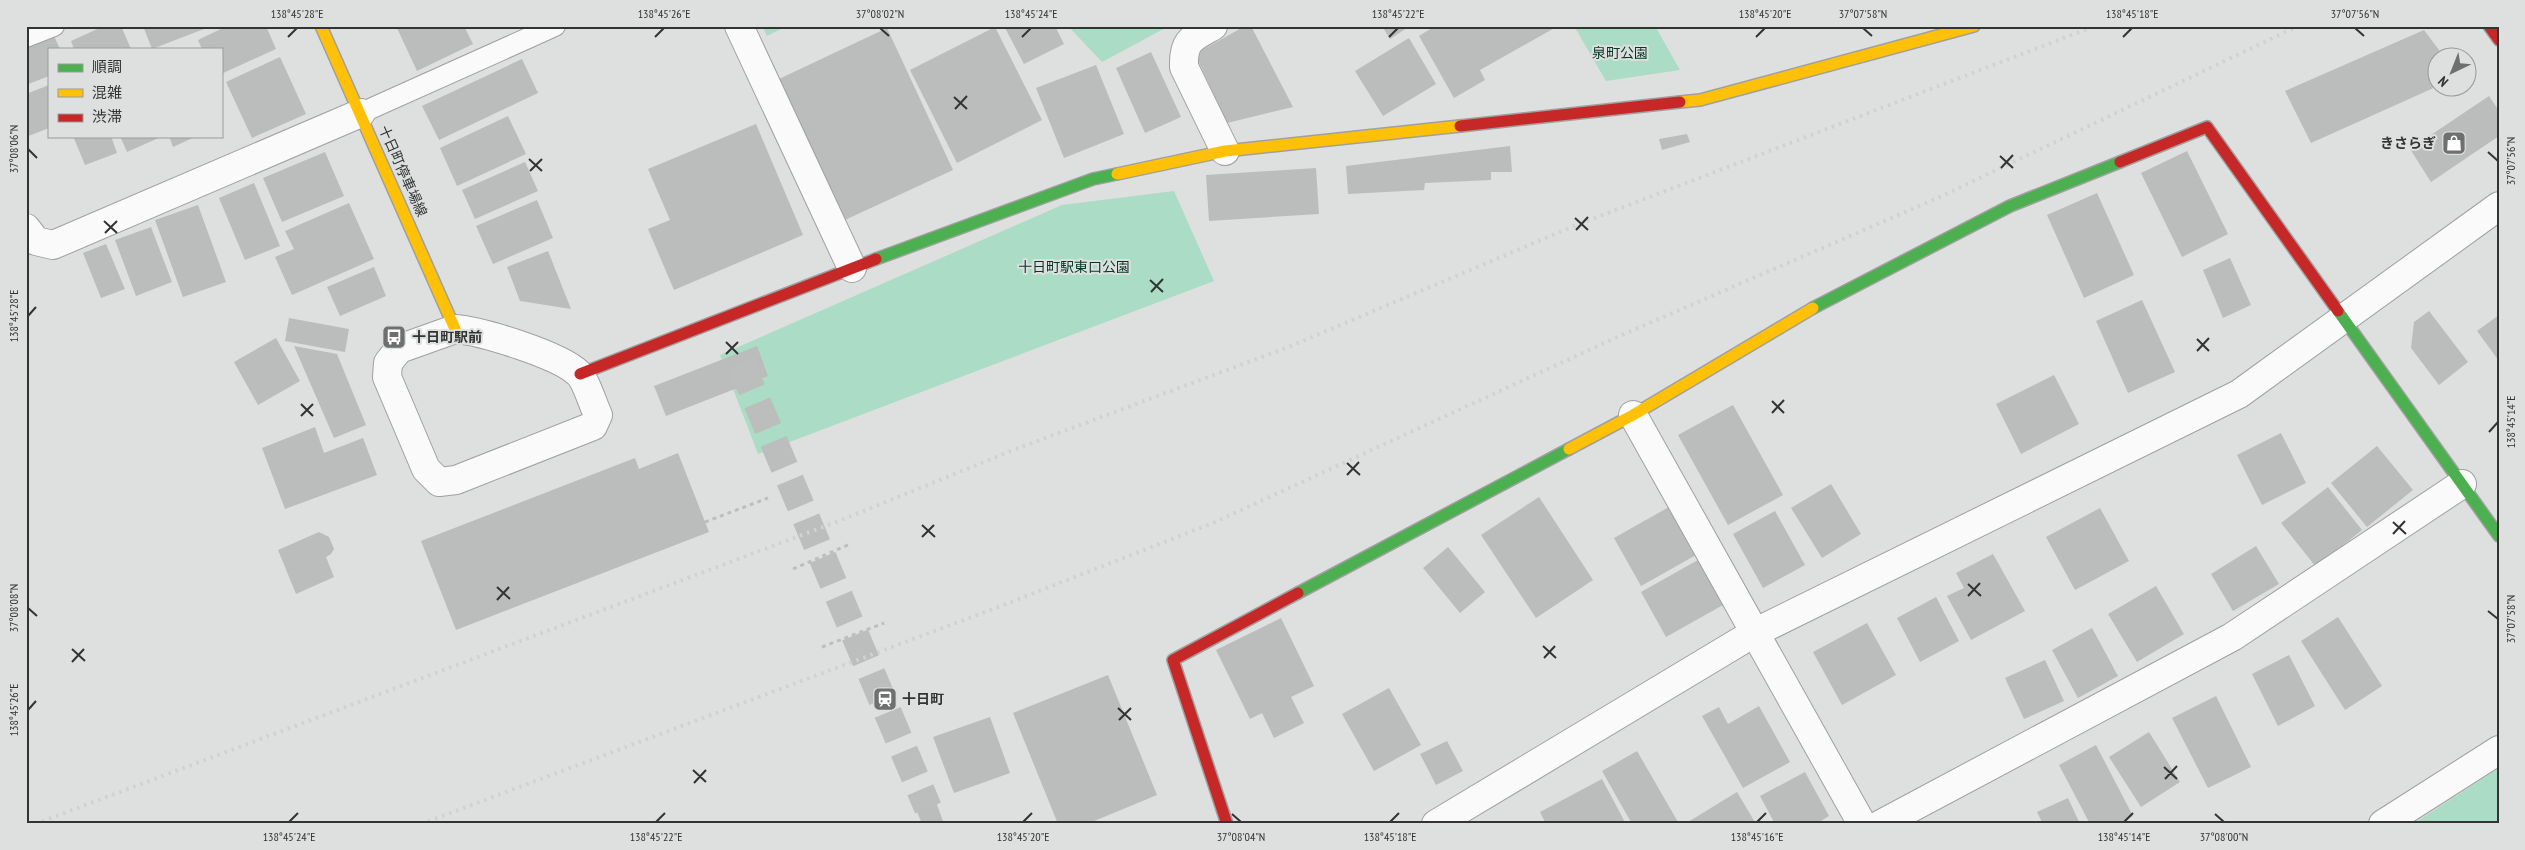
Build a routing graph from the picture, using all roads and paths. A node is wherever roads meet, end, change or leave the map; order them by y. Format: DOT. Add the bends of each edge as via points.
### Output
graph roads {
  1 [pos="54,26"];
  2 [pos="321,26"];
  3 [pos="555,26"];
  4 [pos="739,26"];
  5 [pos="1213,26"];
  6 [pos="2489,26"];
  7 [pos="1971,27"];
  8 [pos="26,37"];
  9 [pos="2499,40"];
  10 [pos="361,113"];
  11 [pos="1225,151"];
  12 [pos="2499,206"];
  13 [pos="28,235"];
  14 [pos="852,268"];
  15 [pos="2344,317"];
  16 [pos="455,329"];
  17 [pos="580,374"];
  18 [pos="1633,415"];
  19 [pos="2462,484"];
  20 [pos="768,498"];
  21 [pos="705,522"];
  22 [pos="2499,536"];
  23 [pos="850,544"];
  24 [pos="793,569"];
  25 [pos="884,623"];
  26 [pos="1754,633"];
  27 [pos="822,647"];
  28 [pos="2499,750"];
  29 [pos="1227,824"];
  30 [pos="1436,824"];
  31 [pos="1862,824"];
  32 [pos="1881,824"];
  33 [pos="2383,824"];
  1 -- 8 [label="lane"];
  2 -- 10 [label="street, 十日町停車場線"];
  3 -- 10 [label="lane"];
  4 -- 14 [label="street"];
  5 -- 11 [label="street" via="1189,40 1184,67"];
  6 -- 9 [label="street"];
  7 -- 11 [label="street" via="1700,100"];
  10 -- 13 [label="street" via="53,245 36,241"];
  10 -- 16 [label="street, 十日町停車場線"];
  11 -- 14 [label="street" via="1093,179"];
  12 -- 15 [label="street"];
  14 -- 17 [label="street"];
  15 -- 18 [label="street" via="2208,127 2010,206 1796,317"];
  15 -- 19 [label="street"];
  15 -- 26 [label="street" via="2239,394"];
  16 -- 17 [label="street" via="473,330 552,358"];
  16 -- 17 [label="street" via="399,349 388,363 387,377 426,469 439,482 456,480 593,426 598,415"];
  18 -- 26 [label="street"];
  18 -- 29 [label="street" via="1173,660"];
  19 -- 22 [label="street"];
  19 -- 32 [label="street" via="2232,637"];
  20 -- 21 [label="path"];
  23 -- 24 [label="path"];
  25 -- 27 [label="path"];
  26 -- 30 [label="street"];
  26 -- 31 [label="street"];
  28 -- 33 [label="street"];
}
